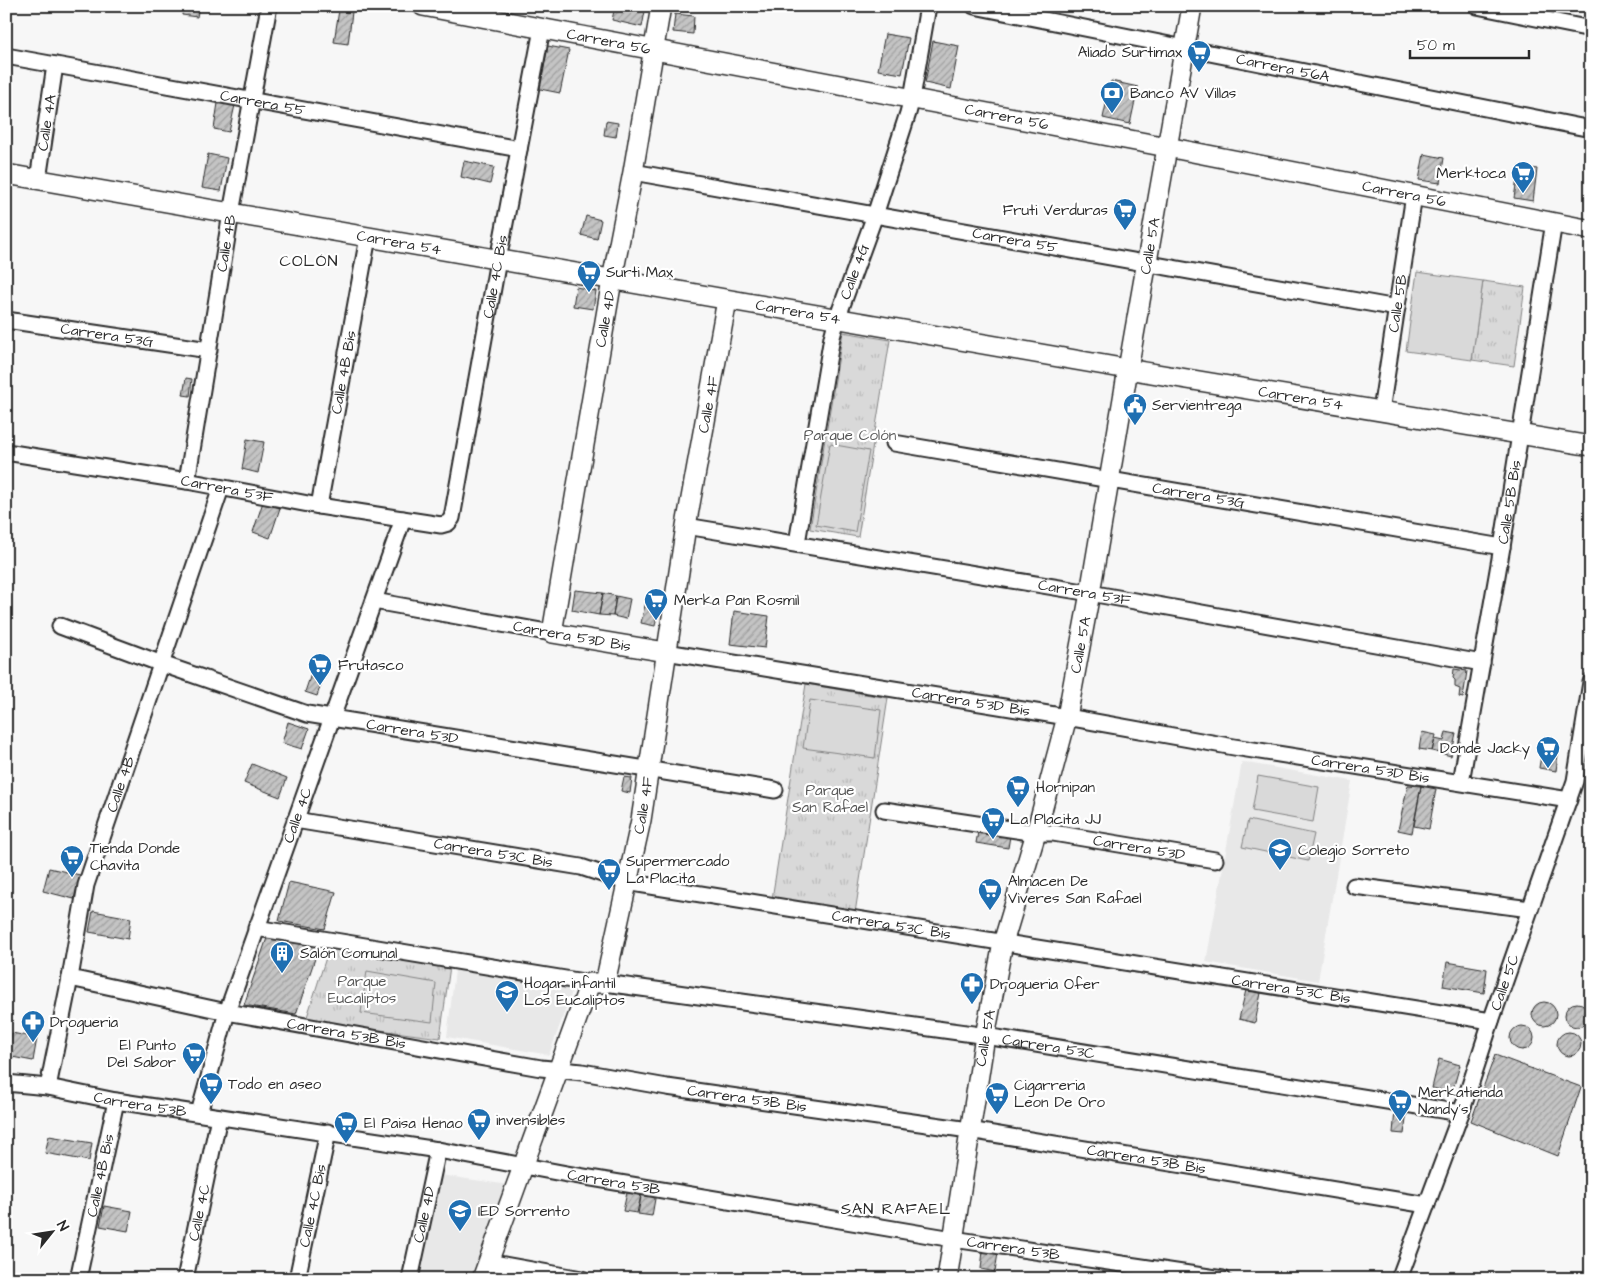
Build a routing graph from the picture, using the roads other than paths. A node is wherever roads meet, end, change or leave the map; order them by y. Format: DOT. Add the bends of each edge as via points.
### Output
graph roads {
  1 [pos="269,6"];
  2 [pos="423,6"];
  3 [pos="661,6"];
  4 [pos="928,6"];
  5 [pos="974,6"];
  6 [pos="1192,6"];
  7 [pos="1478,6"];
  8 [pos="542,29"];
  9 [pos="1591,29"];
  10 [pos="1185,48"];
  11 [pos="654,50"];
  12 [pos="6,56"];
  13 [pos="55,65"];
  14 [pos="912,98"];
  15 [pos="251,101"];
  16 [pos="1591,129"];
  17 [pos="1167,147"];
  18 [pos="519,149"];
  19 [pos="633,172"];
  20 [pos="6,174"];
  21 [pos="38,180"];
  22 [pos="1414,195"];
  23 [pos="232,213"];
  24 [pos="875,214"];
  25 [pos="1554,222"];
  26 [pos="1591,230"];
  27 [pos="368,237"];
  28 [pos="498,260"];
  29 [pos="1146,264"];
  30 [pos="612,280"];
  31 [pos="727,300"];
  32 [pos="1397,308"];
  33 [pos="837,319"];
  34 [pos="6,320"];
  35 [pos="209,350"];
  36 [pos="1128,369"];
  37 [pos="1381,411"];
  38 [pos="1520,434"];
  39 [pos="894,443"];
  40 [pos="1591,446"];
  41 [pos="6,452"];
  42 [pos="187,481"];
  43 [pos="1109,481"];
  44 [pos="221,488"];
  45 [pos="319,506"];
  46 [pos="403,519"];
  47 [pos="448,523"];
  48 [pos="686,526"];
  49 [pos="797,543"];
  50 [pos="1502,547"];
  51 [pos="1090,593"];
  52 [pos="374,601"];
  53 [pos="60,626"];
  54 [pos="552,633"];
  55 [pos="666,652"];
  56 [pos="1482,663"];
  57 [pos="162,664"];
  58 [pos="1591,682"];
  59 [pos="1067,717"];
  60 [pos="332,719"];
  61 [pos="647,770"];
  62 [pos="1461,782"];
  63 [pos="775,790"];
  64 [pos="1569,800"];
  65 [pos="884,810"];
  66 [pos="295,820"];
  67 [pos="1036,833"];
  68 [pos="1215,860"];
  69 [pos="626,882"];
  70 [pos="1354,886"];
  71 [pos="1530,909"];
  72 [pos="256,928"];
  73 [pos="1004,943"];
  74 [pos="70,978"];
  75 [pos="597,983"];
  76 [pos="227,1012"];
  77 [pos="1491,1021"];
  78 [pos="985,1036"];
  79 [pos="558,1070"];
  80 [pos="6,1083"];
  81 [pos="48,1087"];
  82 [pos="116,1101"];
  83 [pos="199,1113"];
  84 [pos="1461,1113"];
  85 [pos="219,1117"];
  86 [pos="969,1130"];
  87 [pos="328,1132"];
  88 [pos="438,1150"];
  89 [pos="522,1166"];
  90 [pos="1427,1204"];
  91 [pos="953,1239"];
  92 [pos="485,1270"];
  93 [pos="78,1279"];
  94 [pos="185,1279"];
  95 [pos="297,1279"];
  96 [pos="410,1279"];
  97 [pos="582,1279"];
  98 [pos="947,1279"];
  99 [pos="1223,1279"];
  100 [pos="1399,1279"];
  1 -- 15 [label="street, Calle 4B"];
  2 -- 8 [label="street, Carrera 56"];
  3 -- 11 [label="street, Calle 4D"];
  4 -- 14 [label="street, Calle 4G"];
  5 -- 10 [label="street, Carrera 56A"];
  6 -- 10 [label="street, Calle 5A"];
  7 -- 9 [label="street"];
  8 -- 11 [label="street, Carrera 56"];
  8 -- 18 [label="street, Calle 4C Bis"];
  10 -- 16 [label="street, Carrera 56A"];
  10 -- 17 [label="street, Calle 5A"];
  11 -- 14 [label="street, Carrera 56"];
  11 -- 19 [label="street, Calle 4D"];
  12 -- 13 [label="street, Carrera 55"];
  13 -- 15 [label="street, Carrera 55"];
  13 -- 21 [label="street, Calle 4A"];
  14 -- 17 [label="street, Carrera 56"];
  14 -- 24 [label="street, Calle 4G"];
  15 -- 18 [label="street, Carrera 55"];
  15 -- 23 [label="street, Calle 4B"];
  17 -- 22 [label="street, Carrera 56"];
  17 -- 29 [label="street, Calle 5A"];
  18 -- 28 [label="street, Calle 4C Bis"];
  19 -- 24 [label="street, Carrera 55"];
  19 -- 30 [label="street, Calle 4D"];
  20 -- 21 [label="street, Carrera 54"];
  21 -- 23 [label="street, Carrera 54"];
  22 -- 25 [label="street, Carrera 56"];
  22 -- 32 [label="street, Calle 5B"];
  23 -- 27 [label="street, Carrera 54"];
  23 -- 35 [label="street, Calle 4B"];
  24 -- 29 [label="street, Carrera 55"];
  24 -- 33 [label="street, Calle 4G"];
  25 -- 26 [label="street, Carrera 56"];
  25 -- 38 [label="street, Calle 5B Bis"];
  27 -- 28 [label="street, Carrera 54"];
  27 -- 45 [label="street, Calle 4B Bis"];
  28 -- 30 [label="street, Carrera 54"];
  28 -- 47 [label="street, Calle 4C Bis" via="452,518"];
  29 -- 32 [label="street, Carrera 55"];
  29 -- 36 [label="street, Calle 5A"];
  30 -- 31 [label="street, Carrera 54"];
  30 -- 54 [label="street, Calle 4D"];
  31 -- 33 [label="street, Carrera 54"];
  31 -- 48 [label="street, Calle 4F"];
  32 -- 37 [label="street, Calle 5B"];
  33 -- 36 [label="street, Carrera 54"];
  33 -- 49 [label="street, Calle 4G"];
  34 -- 35 [label="street, Carrera 53G"];
  35 -- 42 [label="street, Calle 4B"];
  36 -- 37 [label="street, Carrera 54"];
  36 -- 43 [label="street, Calle 5A"];
  37 -- 38 [label="street, Carrera 54"];
  38 -- 40 [label="street, Carrera 54"];
  38 -- 50 [label="street, Calle 5B Bis"];
  39 -- 43 [label="street, Carrera 53G"];
  41 -- 42 [label="street, Carrera 53F"];
  42 -- 44 [label="street, Carrera 53F"];
  43 -- 50 [label="street, Carrera 53G"];
  43 -- 51 [label="street, Calle 5A"];
  44 -- 45 [label="street, Carrera 53F"];
  44 -- 57 [label="street, Calle 4B"];
  45 -- 46 [label="street, Carrera 53F"];
  46 -- 47 [label="street, Carrera 53F" via="441,525"];
  46 -- 52 [label="street, Calle 4C"];
  48 -- 49 [label="street, Carrera 53F"];
  48 -- 55 [label="street, Calle 4F"];
  49 -- 51 [label="street, Carrera 53F"];
  50 -- 56 [label="street, Calle 5B Bis"];
  51 -- 56 [label="street, Carrera 53F"];
  51 -- 59 [label="street, Calle 5A"];
  52 -- 54 [label="street, Carrera 53D Bis"];
  52 -- 60 [label="street, Calle 4C"];
  53 -- 57 [label="street, Carrera 53D"];
  54 -- 55 [label="street, Carrera 53D Bis"];
  55 -- 59 [label="street, Carrera 53D Bis"];
  55 -- 61 [label="street, Calle 4F"];
  56 -- 62 [label="street, Calle 5B Bis"];
  57 -- 60 [label="street, Carrera 53D" via="306,714"];
  57 -- 74 [label="street, Calle 4B" via="86,885"];
  58 -- 64 [label="street, Calle 5C"];
  59 -- 62 [label="street, Carrera 53D Bis"];
  59 -- 67 [label="street, Calle 5A"];
  60 -- 61 [label="street, Carrera 53D"];
  60 -- 66 [label="street, Calle 4C"];
  61 -- 63 [label="street, Carrera 53D"];
  61 -- 69 [label="street, Calle 4F" via="634,854"];
  62 -- 64 [label="street, Carrera 53D Bis"];
  64 -- 71 [label="street, Calle 5C"];
  65 -- 67 [label="street, Carrera 53D"];
  66 -- 69 [label="street, Carrera 53C Bis" via="581,867"];
  66 -- 72 [label="street, Calle 4C"];
  67 -- 68 [label="street, Carrera 53D" via="1053,833"];
  67 -- 73 [label="street, Calle 5A"];
  69 -- 73 [label="street, Carrera 53C Bis"];
  69 -- 75 [label="street, Calle 4F"];
  70 -- 71 [label="street"];
  71 -- 77 [label="street, Calle 5C"];
  72 -- 75 [label="street, Carrera 53C"];
  72 -- 76 [label="street, Calle 4C"];
  73 -- 77 [label="street, Carrera 53C Bis"];
  73 -- 78 [label="street, Calle 5A"];
  74 -- 76 [label="street, Carrera 53B Bis"];
  74 -- 81 [label="street, Calle 4B"];
  75 -- 78 [label="street, Carrera 53C"];
  75 -- 79 [label="street, Calle 4F"];
  76 -- 79 [label="street, Carrera 53B Bis"];
  76 -- 83 [label="street, Calle 4C"];
  77 -- 84 [label="street, Calle 5C"];
  78 -- 84 [label="street, Carrera 53C"];
  78 -- 86 [label="street, Calle 5A"];
  79 -- 86 [label="street, Carrera 53B Bis"];
  79 -- 89 [label="street, Calle 4F"];
  80 -- 81 [label="street, Carrera 53B"];
  81 -- 82 [label="street, Carrera 53B"];
  82 -- 83 [label="street, Carrera 53B"];
  82 -- 93 [label="street, Calle 4B Bis"];
  83 -- 85 [label="street, Carrera 53B"];
  84 -- 90 [label="street, Calle 5C"];
  85 -- 87 [label="street, Carrera 53B"];
  85 -- 94 [label="street, Calle 4C"];
  86 -- 90 [label="street, Carrera 53B Bis"];
  86 -- 91 [label="street, Calle 5A"];
  87 -- 88 [label="street, Carrera 53B"];
  87 -- 95 [label="street, Calle 4C Bis"];
  88 -- 89 [label="street, Carrera 53B"];
  88 -- 96 [label="street, Calle 4D"];
  89 -- 91 [label="street, Carrera 53B"];
  89 -- 92 [label="street, Calle 4F"];
  90 -- 100 [label="street, Calle 5C"];
  91 -- 98 [label="street, Calle 5A"];
  91 -- 99 [label="street, Carrera 53B"];
  92 -- 97 [label="street"];
}
